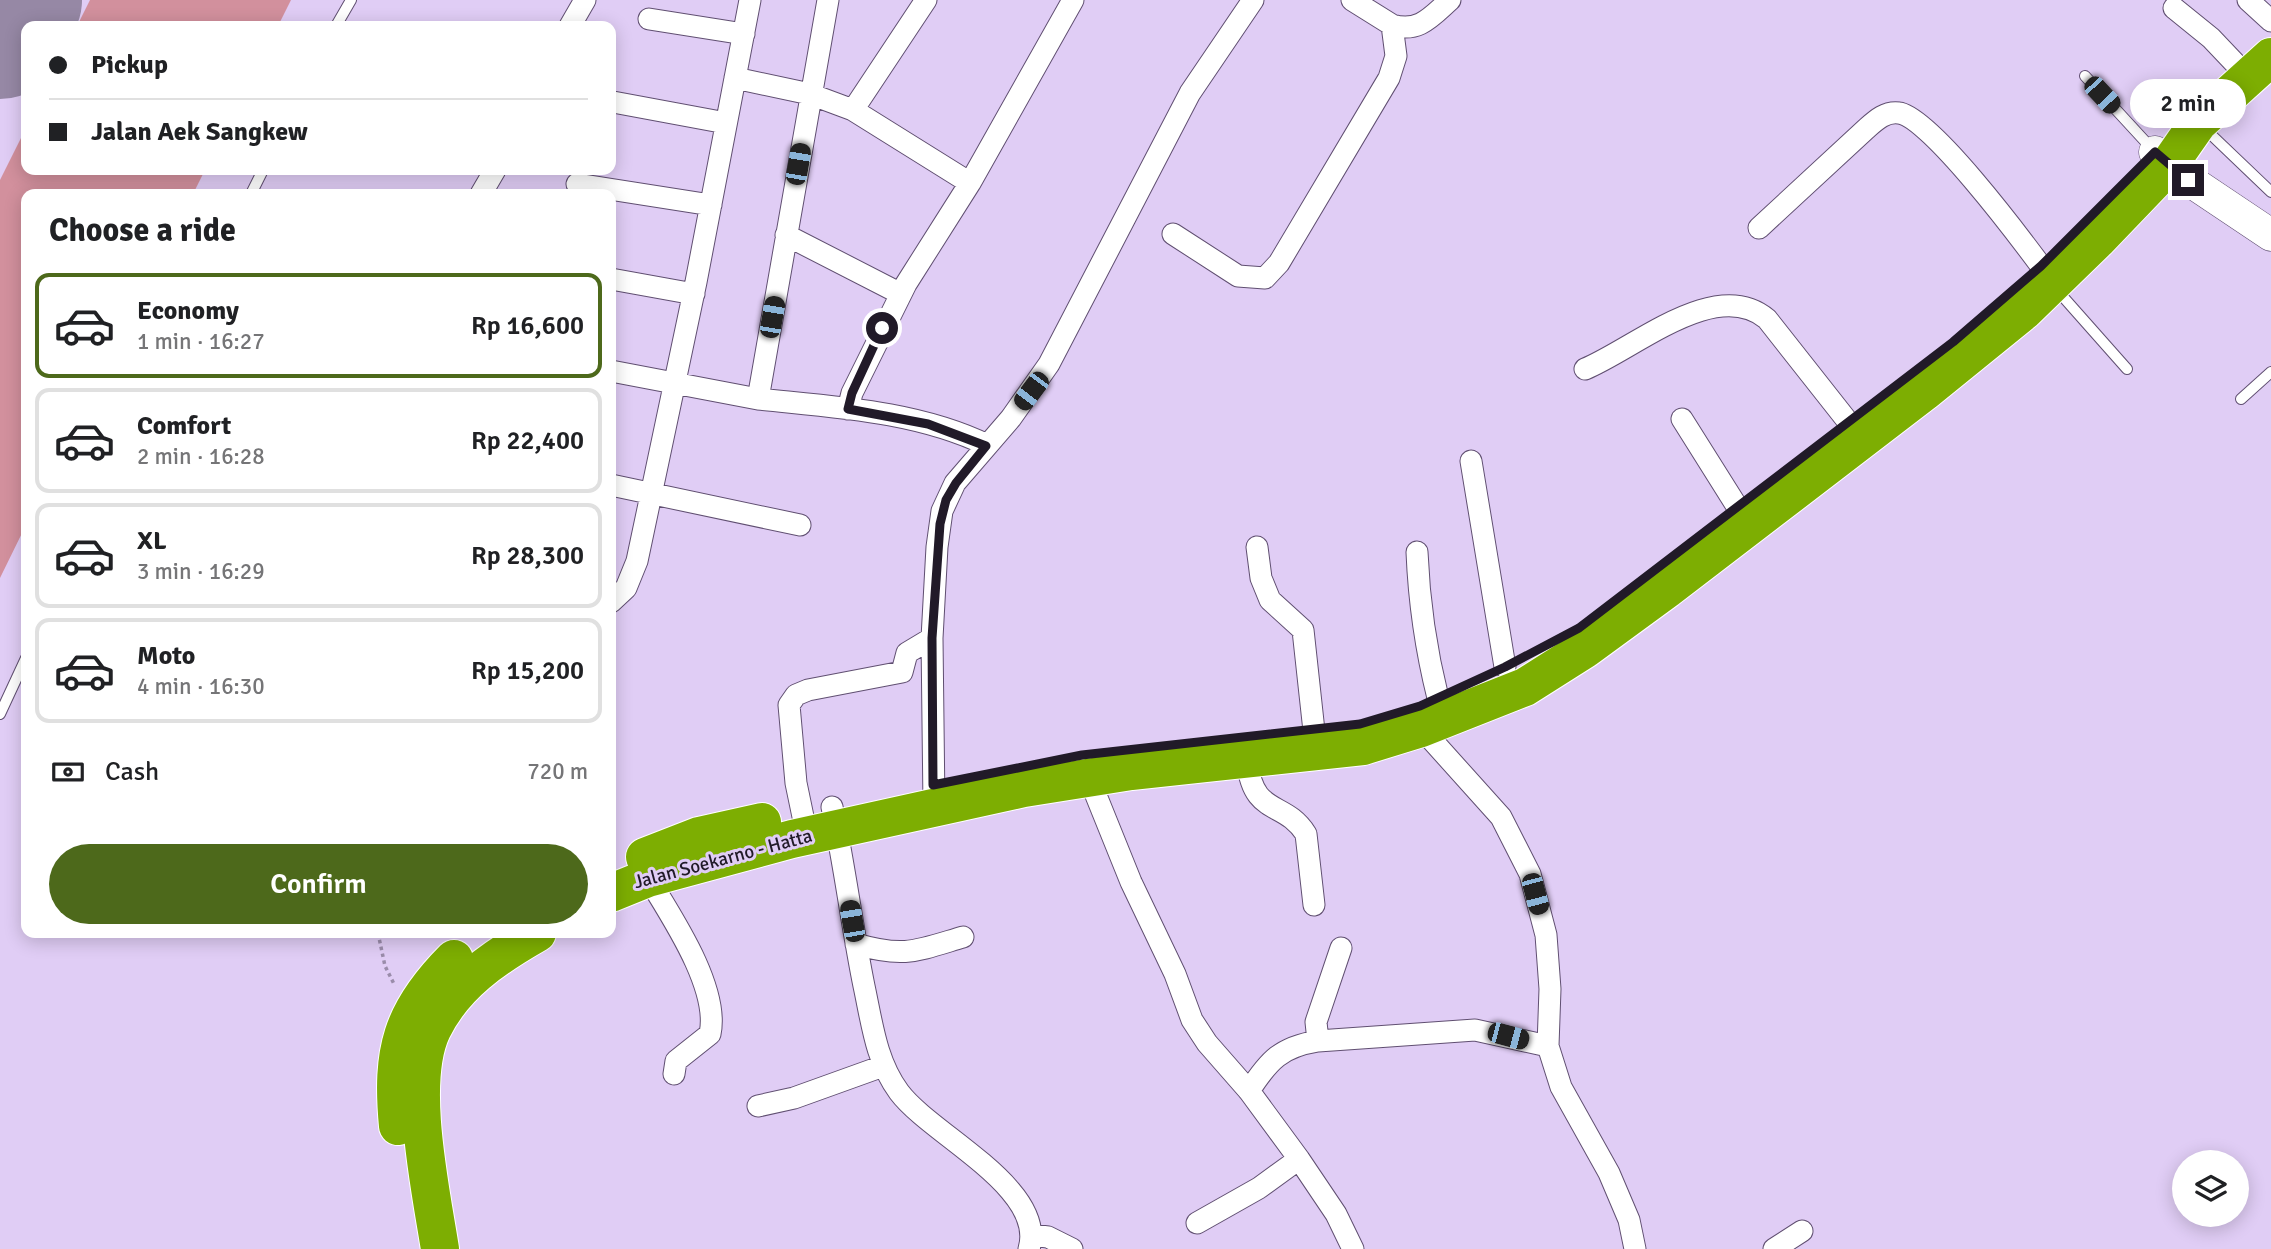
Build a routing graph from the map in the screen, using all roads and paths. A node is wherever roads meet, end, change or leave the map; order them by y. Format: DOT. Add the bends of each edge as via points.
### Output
graph roads {
  1 [pos="351,0"];
  2 [pos="585,0"];
  3 [pos="750,0"];
  4 [pos="828,0"];
  5 [pos="926,0"];
  6 [pos="1073,0"];
  7 [pos="1254,0"];
  8 [pos="1352,0"];
  9 [pos="1450,0"];
  10 [pos="2248,0"];
  11 [pos="2174,8"];
  12 [pos="649,19"];
  13 [pos="339,21"];
  14 [pos="573,21"];
  15 [pos="2271,21"];
  16 [pos="1392,25"];
  17 [pos="744,34"];
  18 [pos="2263,69"];
  19 [pos="2085,76"];
  20 [pos="735,78"];
  21 [pos="810,94"];
  22 [pos="616,103"];
  23 [pos="853,110"];
  24 [pos="726,123"];
  25 [pos="2176,145"];
  26 [pos="970,183"];
  27 [pos="577,184"];
  28 [pos="609,189"];
  29 [pos="616,190"];
  30 [pos="2271,192"];
  31 [pos="711,205"];
  32 [pos="1759,228"];
  33 [pos="1173,234"];
  34 [pos="786,235"];
  35 [pos="2271,235"];
  36 [pos="2047,275"];
  37 [pos="616,280"];
  38 [pos="694,294"];
  39 [pos="901,294"];
  40 [pos="1585,369"];
  41 [pos="2127,369"];
  42 [pos="616,371"];
  43 [pos="2271,372"];
  44 [pos="1919,383"];
  45 [pos="675,385"];
  46 [pos="758,399"];
  47 [pos="2241,399"];
  48 [pos="848,409"];
  49 [pos="1682,418"];
  50 [pos="1849,423"];
  51 [pos="986,446"];
  52 [pos="1471,461"];
  53 [pos="616,486"];
  54 [pos="650,493"];
  55 [pos="1738,508"];
  56 [pos="800,525"];
  57 [pos="1257,547"];
  58 [pos="1417,552"];
  59 [pos="616,597"];
  60 [pos="932,638"];
  61 [pos="1505,667"];
  62 [pos="21,669"];
  63 [pos="1429,713"];
  64 [pos="0,714"];
  65 [pos="1314,731"];
  66 [pos="1247,760"];
  67 [pos="1089,778"];
  68 [pos="934,796"];
  69 [pos="819,822"];
  70 [pos="616,868"];
  71 [pos="648,878"];
  72 [pos="616,891"];
  73 [pos="1314,905"];
  74 [pos="963,937"];
  75 [pos="379,938"];
  76 [pos="485,938"];
  77 [pos="528,938"];
  78 [pos="856,944"];
  79 [pos="1341,948"];
  80 [pos="410,1013"];
  81 [pos="1318,1041"];
  82 [pos="1548,1046"];
  83 [pos="883,1066"];
  84 [pos="674,1074"];
  85 [pos="1249,1091"];
  86 [pos="758,1106"];
  87 [pos="1299,1159"];
  88 [pos="1197,1223"];
  89 [pos="1802,1231"];
  90 [pos="1030,1242"];
  91 [pos="414,1249"];
  92 [pos="440,1249"];
  93 [pos="1072,1249"];
  94 [pos="1353,1249"];
  95 [pos="1635,1249"];
  96 [pos="1774,1249"];
  1 -- 13 [label="lane"];
  2 -- 14 [label="street"];
  3 -- 17 [label="street"];
  4 -- 21 [label="street"];
  5 -- 23 [label="street"];
  6 -- 26 [label="street"];
  7 -- 51 [label="street" via="1185,103 1049,364"];
  8 -- 16 [label="street"];
  9 -- 16 [label="street" via="1419,26 1405,29"];
  10 -- 15 [label="street"];
  11 -- 18 [label="street" via="2211,38"];
  12 -- 17 [label="street"];
  16 -- 33 [label="street" via="1396,56 1389,78 1279,263 1265,278 1238,276"];
  17 -- 20 [label="street"];
  18 -- 25 [label="highway"];
  19 -- 25 [label="lane"];
  20 -- 21 [label="street"];
  20 -- 24 [label="street"];
  21 -- 23 [label="street"];
  21 -- 34 [label="street"];
  22 -- 24 [label="street"];
  23 -- 26 [label="street"];
  24 -- 31 [label="street"];
  25 -- 30 [label="lane"];
  25 -- 35 [label="street"];
  25 -- 36 [label="highway"];
  26 -- 39 [label="street"];
  27 -- 28 [label="street"];
  29 -- 31 [label="street"];
  31 -- 38 [label="street"];
  32 -- 36 [label="street" via="1866,129 1882,116 1898,113 1909,116 1942,146 1994,203"];
  34 -- 39 [label="street"];
  34 -- 46 [label="street"];
  36 -- 41 [label="lane"];
  36 -- 44 [label="highway"];
  37 -- 38 [label="street"];
  38 -- 45 [label="street"];
  39 -- 48 [label="street"];
  40 -- 50 [label="street" via="1669,323 1709,307 1741,306 1756,310 1767,320"];
  42 -- 45 [label="street"];
  43 -- 47 [label="lane"];
  44 -- 50 [label="highway"];
  44 -- 63 [label="highway" via="1585,649 1525,687"];
  45 -- 46 [label="street"];
  45 -- 54 [label="street"];
  46 -- 48 [label="street"];
  48 -- 51 [label="street" via="928,424"];
  49 -- 55 [label="street"];
  50 -- 55 [label="highway"];
  51 -- 60 [label="street" via="956,483 942,511"];
  52 -- 61 [label="street"];
  53 -- 54 [label="street"];
  54 -- 56 [label="street"];
  54 -- 59 [label="street" via="637,561 626,588"];
  55 -- 61 [label="highway" via="1579,628"];
  57 -- 65 [label="street" via="1261,578 1270,600 1303,630"];
  58 -- 63 [label="street"];
  60 -- 68 [label="street"];
  60 -- 69 [label="street" via="907,653 902,672 808,690 796,695 789,705 792,754"];
  61 -- 63 [label="highway"];
  62 -- 64 [label="lane"];
  63 -- 65 [label="highway"];
  63 -- 66 [label="highway" via="1363,746"];
  63 -- 82 [label="street" via="1501,817 1530,874 1546,935"];
  65 -- 68 [label="highway" via="1082,755"];
  66 -- 67 [label="highway"];
  66 -- 73 [label="street" via="1261,802 1301,825 1306,834"];
  67 -- 68 [label="highway"];
  67 -- 85 [label="street" via="1192,1020"];
  68 -- 69 [label="highway"];
  69 -- 70 [label="highway, Jalan Soekarno - Hatta" via="699,836"];
  69 -- 71 [label="highway, Jalan Soekarno - Hatta"];
  69 -- 78 [label="street"];
  71 -- 72 [label="highway, Jalan Soekarno - Hatta"];
  71 -- 84 [label="street" via="689,951 711,1007 710,1034 681,1055"];
  74 -- 78 [label="street" via="909,954"];
  75 -- 80 [label="path" via="385,966"];
  76 -- 80 [label="highway" via="434,979"];
  77 -- 92 [label="highway" via="497,956 458,991 431,1032 422,1098"];
  78 -- 83 [label="street"];
  79 -- 81 [label="street" via="1316,1022"];
  80 -- 91 [label="highway" via="397,1063 396,1104"];
  81 -- 82 [label="street" via="1475,1030"];
  81 -- 85 [label="street" via="1295,1045 1274,1057"];
  82 -- 95 [label="street" via="1561,1087 1629,1220"];
  83 -- 86 [label="street" via="806,1095"];
  83 -- 90 [label="street" via="916,1110 1008,1186 1031,1221"];
  85 -- 87 [label="street"];
  87 -- 88 [label="street"];
  87 -- 94 [label="street"];
  89 -- 96 [label="street"];
  90 -- 93 [label="street" via="1048,1237"];
}
